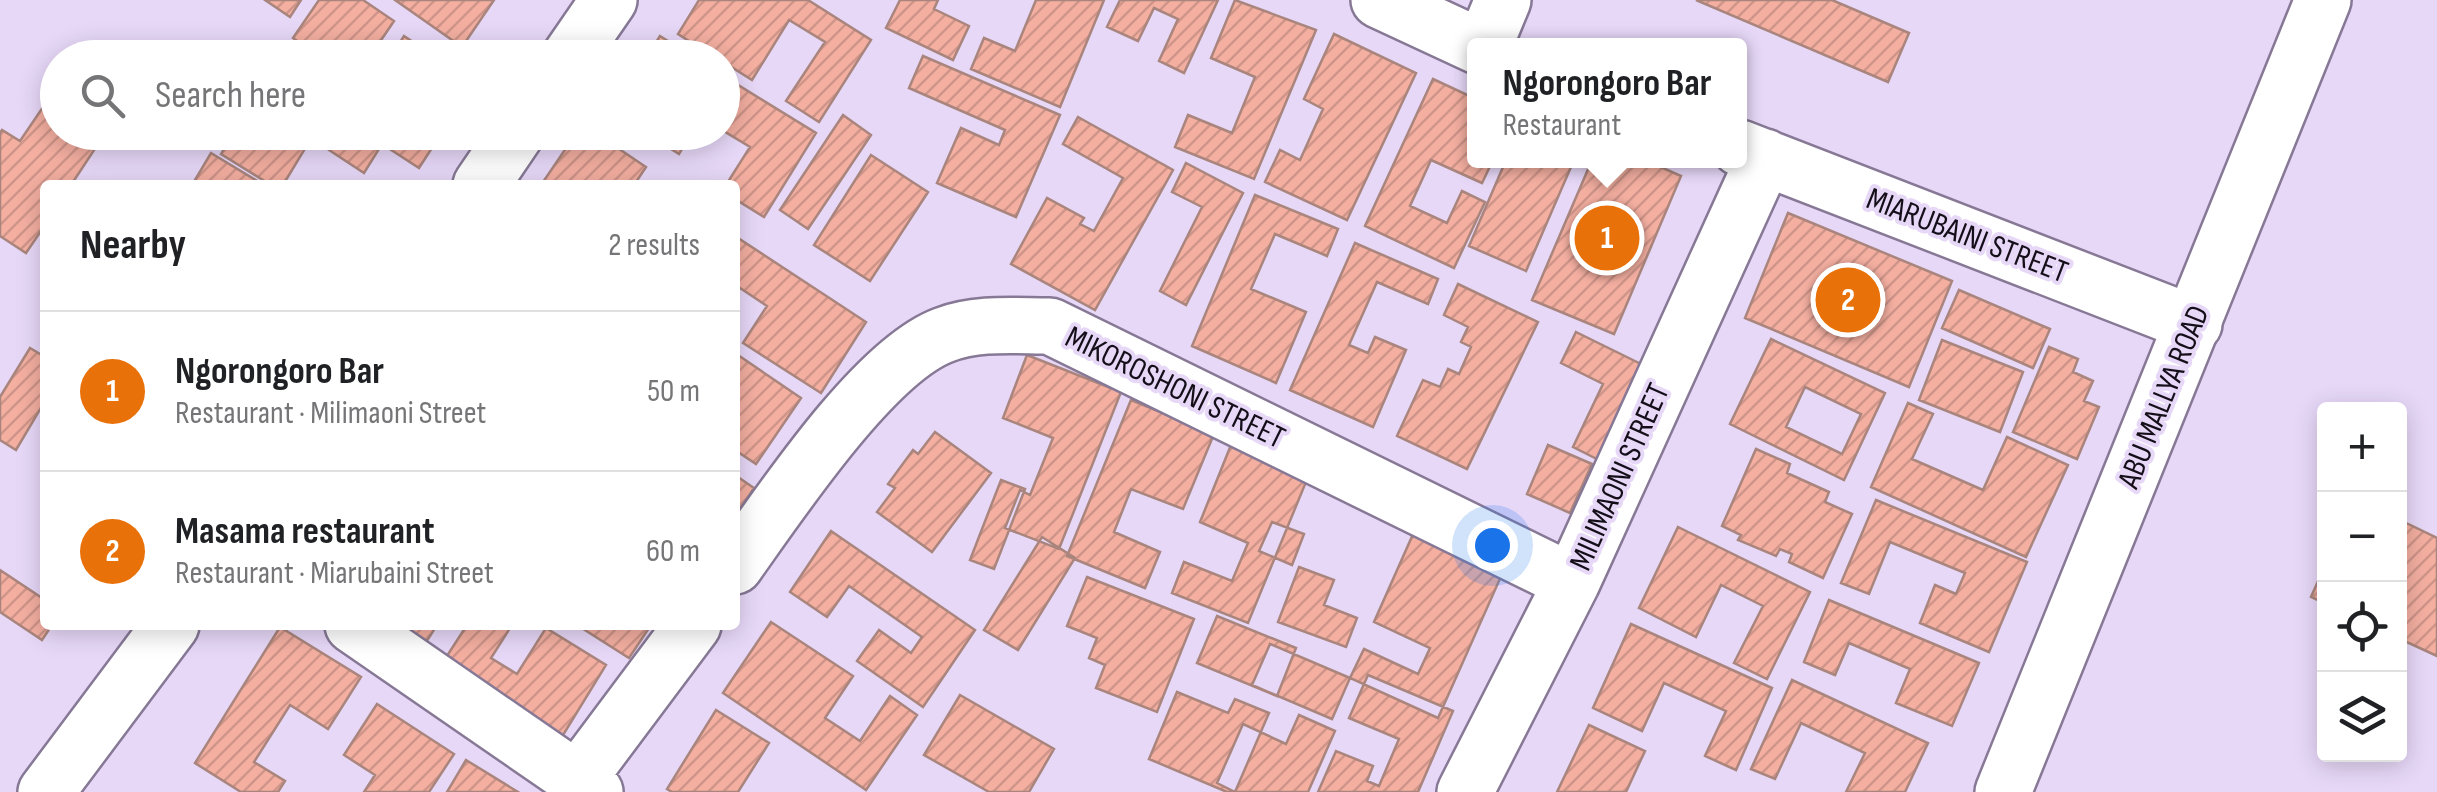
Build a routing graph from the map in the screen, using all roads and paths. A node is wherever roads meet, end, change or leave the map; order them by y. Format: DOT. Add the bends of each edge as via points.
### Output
graph roads {
  1 [pos="609,0"];
  2 [pos="1380,0"];
  3 [pos="1503,0"];
  4 [pos="2323,0"];
  5 [pos="1485,38"];
  6 [pos="581,40"];
  7 [pos="1467,40"];
  8 [pos="505,150"];
  9 [pos="1752,152"];
  10 [pos="1745,168"];
  11 [pos="484,180"];
  12 [pos="2194,324"];
  13 [pos="740,559"];
  14 [pos="1572,582"];
  15 [pos="167,630"];
  16 [pos="360,630"];
  17 [pos="690,630"];
  18 [pos="586,786"];
  19 [pos="46,792"];
  20 [pos="1465,792"];
  21 [pos="2003,792"];
  1 -- 6 [label="street"];
  2 -- 7 [label="street"];
  3 -- 5 [label="street"];
  4 -- 12 [label="street, ABU MALLYA ROAD"];
  8 -- 11 [label="street"];
  9 -- 12 [label="street, MIARUBAINI STREET"];
  10 -- 14 [label="street, MILIMAONI STREET"];
  12 -- 21 [label="street, ABU MALLYA ROAD"];
  13 -- 14 [label="street, MIKOROSHONI STREET" via="834,432 902,357 944,334 1050,326"];
  14 -- 20 [label="street, MILIMAONI STREET"];
  15 -- 19 [label="street"];
  16 -- 18 [label="street"];
  17 -- 18 [label="street"];
}
